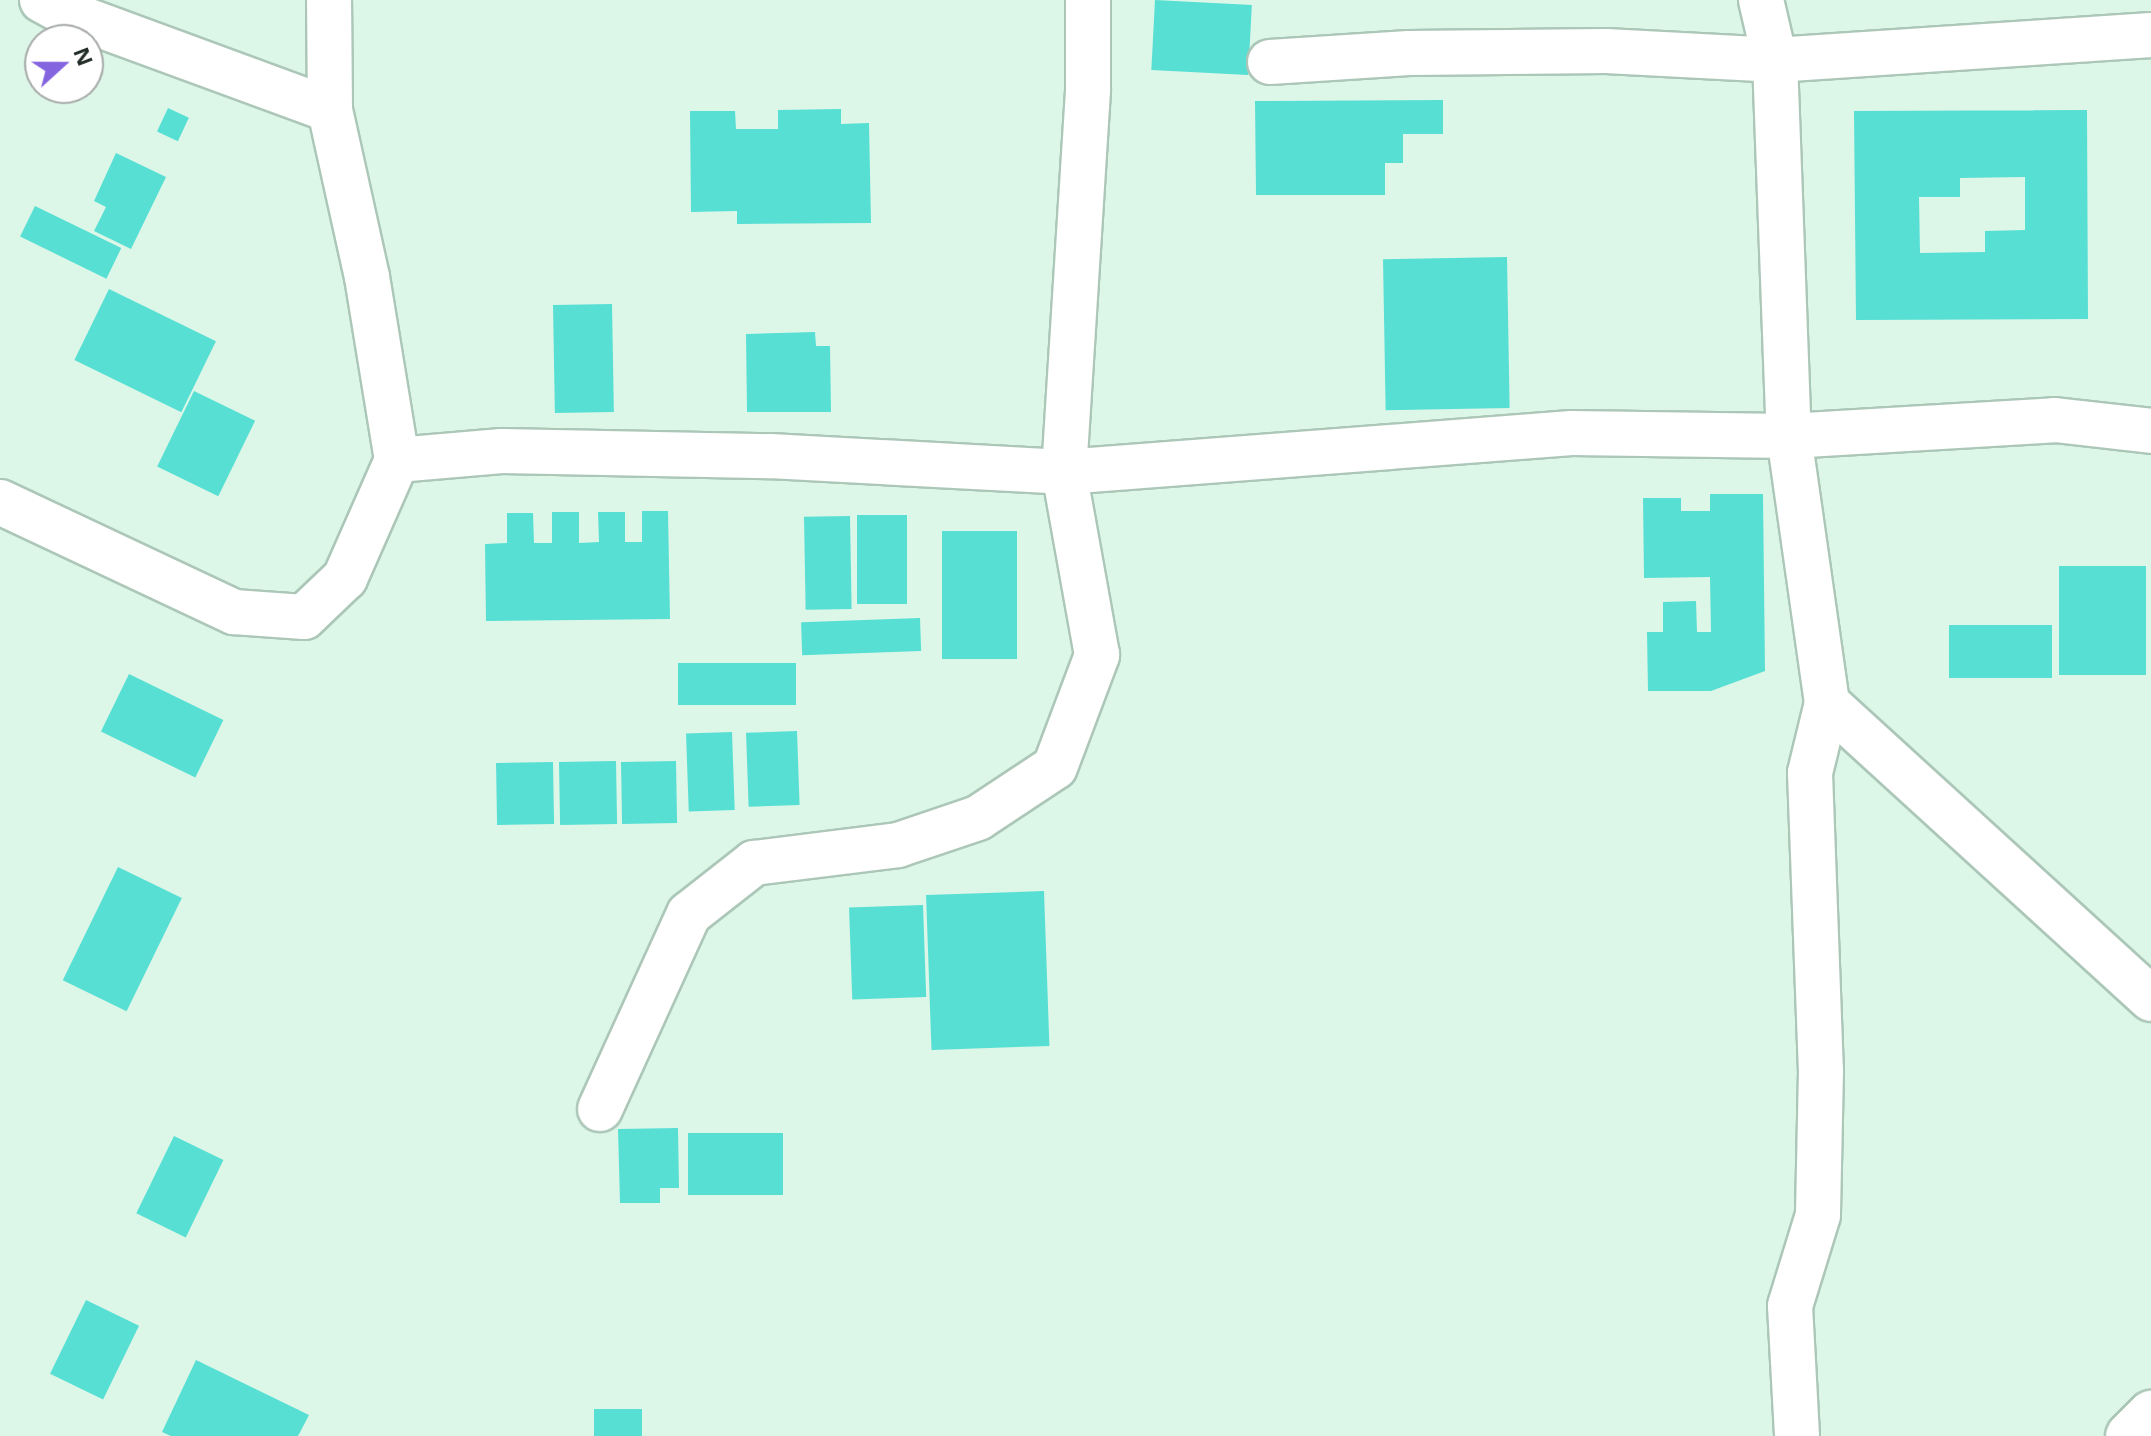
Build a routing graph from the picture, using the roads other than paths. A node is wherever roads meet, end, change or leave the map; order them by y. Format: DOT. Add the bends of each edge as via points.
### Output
graph roads {
  1 [pos="42,0"];
  2 [pos="329,0"];
  3 [pos="1088,0"];
  4 [pos="1761,0"];
  5 [pos="2151,35"];
  6 [pos="1775,60"];
  7 [pos="1270,62"];
  8 [pos="330,110"];
  9 [pos="2151,431"];
  10 [pos="1789,436"];
  11 [pos="397,460"];
  12 [pos="1064,472"];
  13 [pos="0,502"];
  14 [pos="1827,703"];
  15 [pos="2151,999"];
  16 [pos="600,1109"];
  17 [pos="2151,1413"];
  18 [pos="1797,1436"];
  19 [pos="2128,1436"];
  1 -- 8 [label="street"];
  2 -- 8 [label="street"];
  3 -- 12 [label="street" via="1088,89"];
  4 -- 6 [label="street"];
  5 -- 6 [label="street"];
  6 -- 7 [label="street" via="1576,51 1409,53"];
  6 -- 10 [label="street"];
  8 -- 11 [label="street" via="367,277"];
  9 -- 10 [label="street" via="2055,420"];
  10 -- 12 [label="street" via="1572,433"];
  10 -- 14 [label="street"];
  11 -- 12 [label="street" via="502,451 754,455"];
  11 -- 13 [label="street" via="345,578 304,617 234,612"];
  12 -- 16 [label="street" via="1097,655 1055,767 978,818 898,845 754,863 689,914"];
  14 -- 15 [label="street"];
  14 -- 18 [label="street" via="1810,773 1821,1085 1818,1215 1790,1306"];
  17 -- 19 [label="street"];
}
